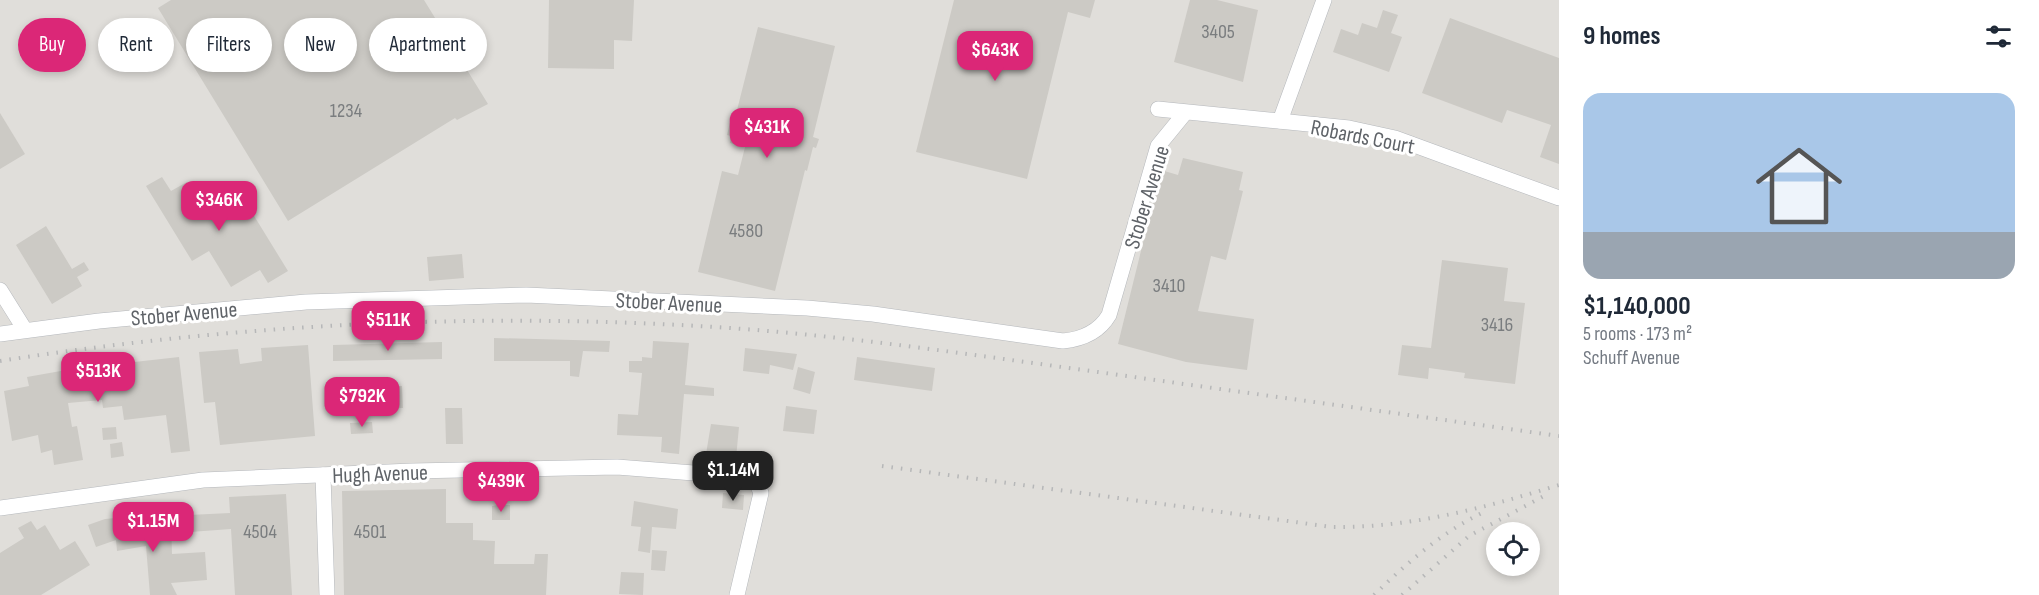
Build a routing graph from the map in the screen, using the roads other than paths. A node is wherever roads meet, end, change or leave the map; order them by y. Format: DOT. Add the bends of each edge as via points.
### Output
graph roads {
  1 [pos="1324,0"];
  2 [pos="1158,109"];
  3 [pos="1185,113"];
  4 [pos="1280,122"];
  5 [pos="1559,198"];
  6 [pos="0,290"];
  7 [pos="25,330"];
  8 [pos="0,334"];
  9 [pos="323,475"];
  10 [pos="0,508"];
  11 [pos="327,595"];
  12 [pos="737,595"];
  1 -- 4 [label="street"];
  2 -- 3 [label="street, Robards Court"];
  3 -- 4 [label="street, Robards Court"];
  3 -- 7 [label="street, Stober Avenue" via="1158,146 1110,315 1103,327 1077,340 807,308 526,295 306,302"];
  4 -- 5 [label="street, Robards Court" via="1395,138"];
  6 -- 7 [label="street"];
  7 -- 8 [label="street, Stober Avenue"];
  9 -- 10 [label="street, Hugh Avenue" via="203,480"];
  9 -- 11 [label="street"];
  9 -- 12 [label="street, Hugh Avenue" via="617,467 748,478 759,484 761,493"];
}
